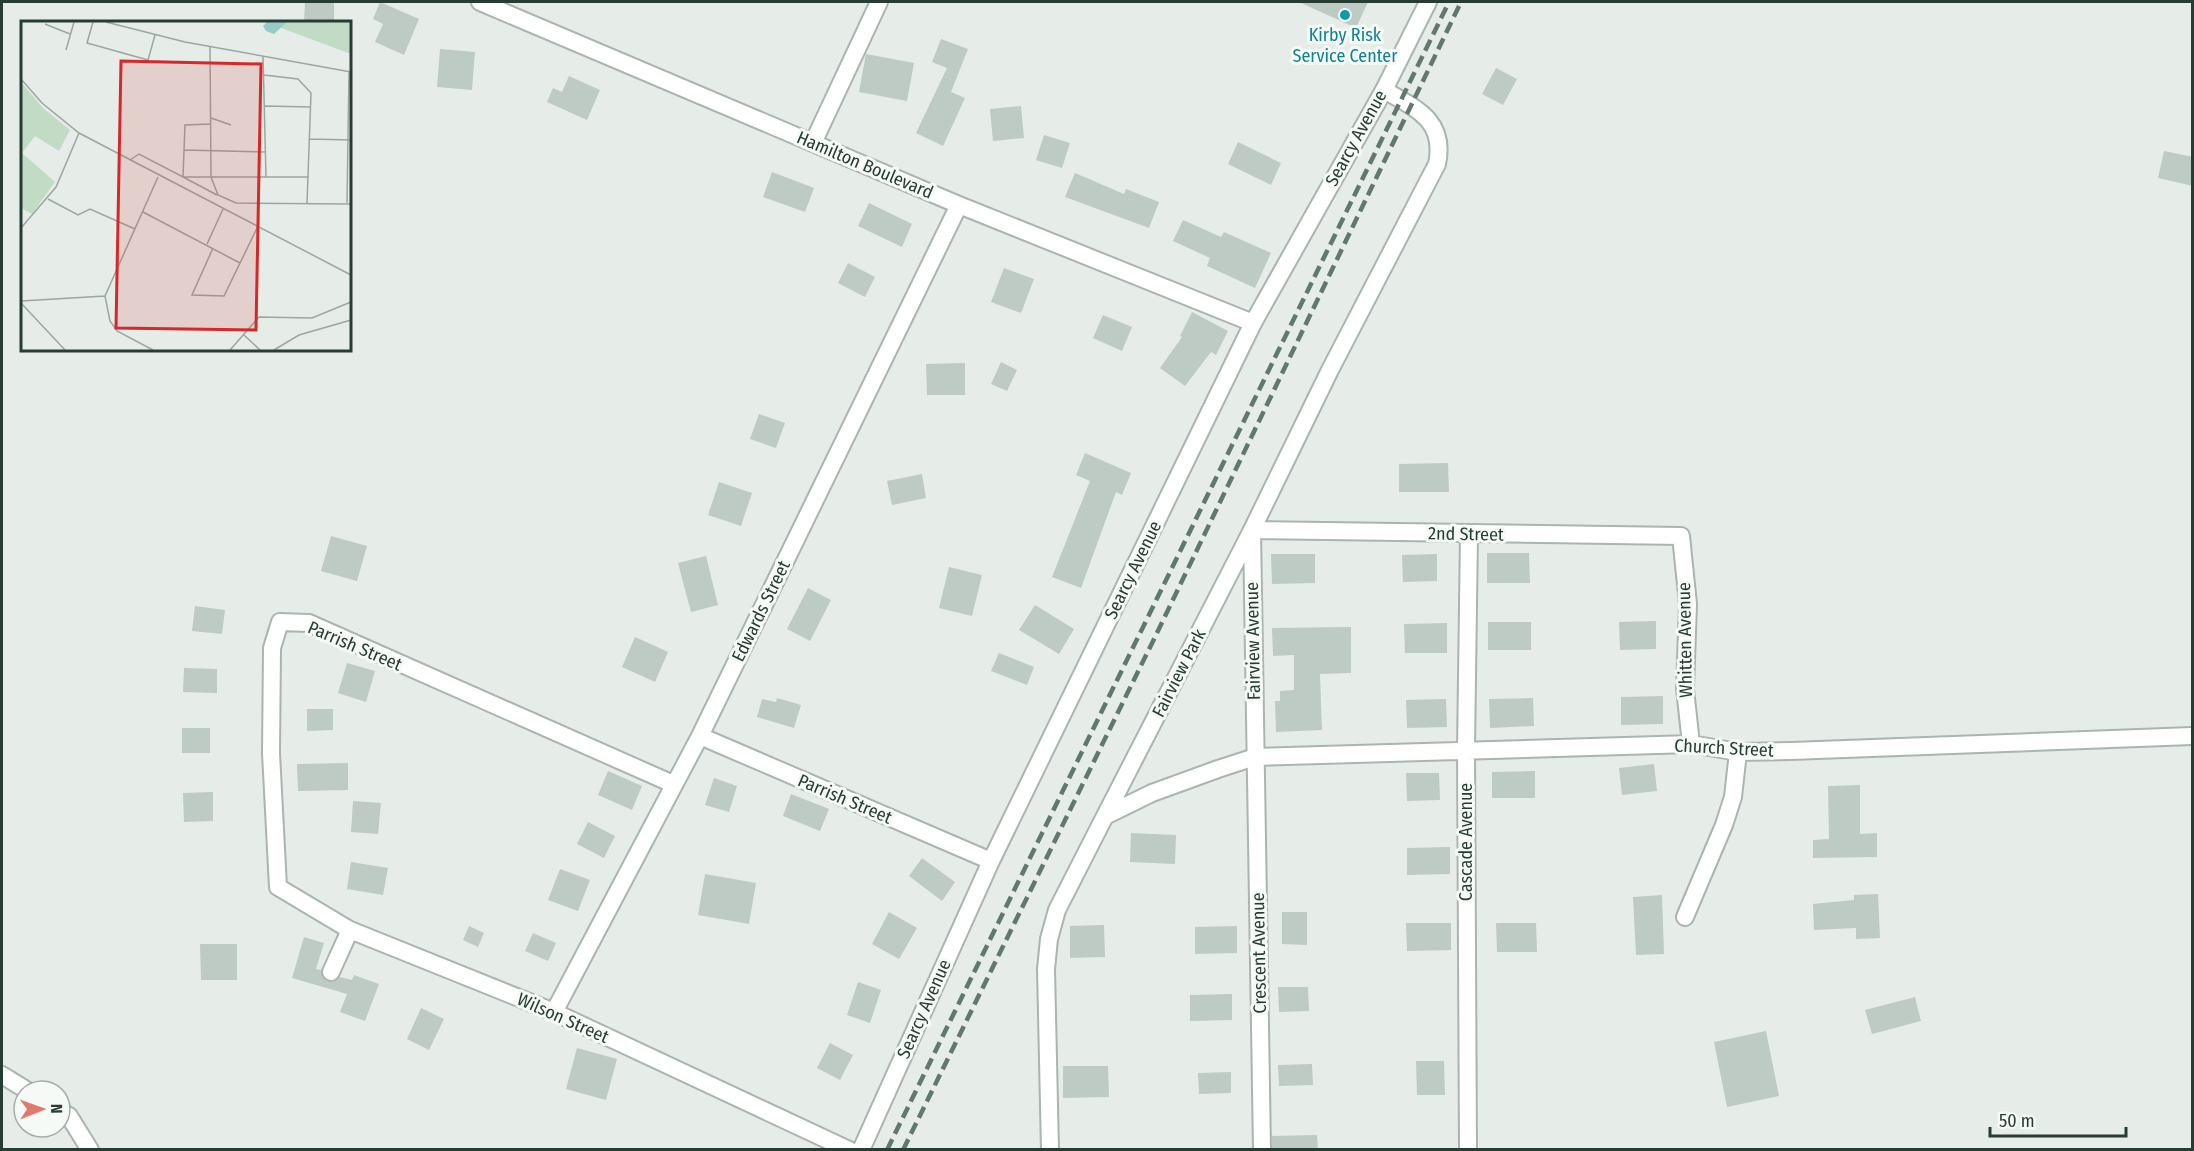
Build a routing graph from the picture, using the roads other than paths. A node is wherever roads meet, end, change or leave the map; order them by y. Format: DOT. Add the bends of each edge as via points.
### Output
graph roads {
  1 [pos="480,2"];
  2 [pos="879,2"];
  3 [pos="1428,2"];
  4 [pos="1384,90"];
  5 [pos="813,143"];
  6 [pos="959,205"];
  7 [pos="1252,323"];
  8 [pos="1252,530"];
  9 [pos="1469,534"];
  10 [pos="1681,536"];
  11 [pos="700,736"];
  12 [pos="2193,736"];
  13 [pos="1692,744"];
  14 [pos="1466,749"];
  15 [pos="1738,752"];
  16 [pos="1255,757"];
  17 [pos="673,784"];
  18 [pos="1105,816"];
  19 [pos="991,861"];
  20 [pos="278,887"];
  21 [pos="1685,917"];
  22 [pos="350,930"];
  23 [pos="331,972"];
  24 [pos="554,1012"];
  25 [pos="72,1121"];
  26 [pos="90,1149"];
  27 [pos="849,1149"];
  28 [pos="861,1149"];
  29 [pos="1050,1149"];
  30 [pos="1262,1149"];
  31 [pos="1468,1149"];
  1 -- 5 [label="street, Hamilton Boulevard"];
  2 -- 5 [label="street"];
  3 -- 4 [label="street, Searcy Avenue"];
  4 -- 7 [label="street, Searcy Avenue"];
  4 -- 8 [label="street, Fairview Avenue" via="1428,118 1439,136 1437,164"];
  5 -- 6 [label="street, Hamilton Boulevard"];
  6 -- 7 [label="street, Hamilton Boulevard"];
  6 -- 11 [label="street, Edwards Street"];
  7 -- 19 [label="street, Searcy Avenue"];
  8 -- 9 [label="street, 2nd Street"];
  8 -- 16 [label="street, Fairview Avenue"];
  8 -- 18 [label="street, Fairview Park"];
  9 -- 10 [label="street, 2nd Street"];
  9 -- 14 [label="street, Cascade Avenue"];
  10 -- 13 [label="street, Whitten Avenue" via="1688,604 1684,689"];
  11 -- 17 [label="street, Edwards Street"];
  11 -- 19 [label="street, Parrish Street"];
  12 -- 15 [label="street, Church Street"];
  13 -- 14 [label="street, Church Street"];
  13 -- 15 [label="street, Church Street"];
  14 -- 16 [label="street, Church Street"];
  14 -- 31 [label="street, Cascade Avenue"];
  15 -- 21 [label="street" via="1733,797"];
  16 -- 18 [label="street" via="1152,793"];
  16 -- 30 [label="street, Crescent Avenue"];
  17 -- 20 [label="street, Parrish Street" via="309,623 280,622 272,648 271,741"];
  17 -- 24 [label="street, Edwards Street"];
  18 -- 29 [label="street" via="1057,910 1048,939"];
  19 -- 28 [label="street, Searcy Avenue"];
  20 -- 22 [label="street, Wilson Street"];
  22 -- 23 [label="street"];
  22 -- 24 [label="street, Wilson Street"];
  24 -- 27 [label="street, Wilson Street"];
  25 -- 26 [label="street"];
}
